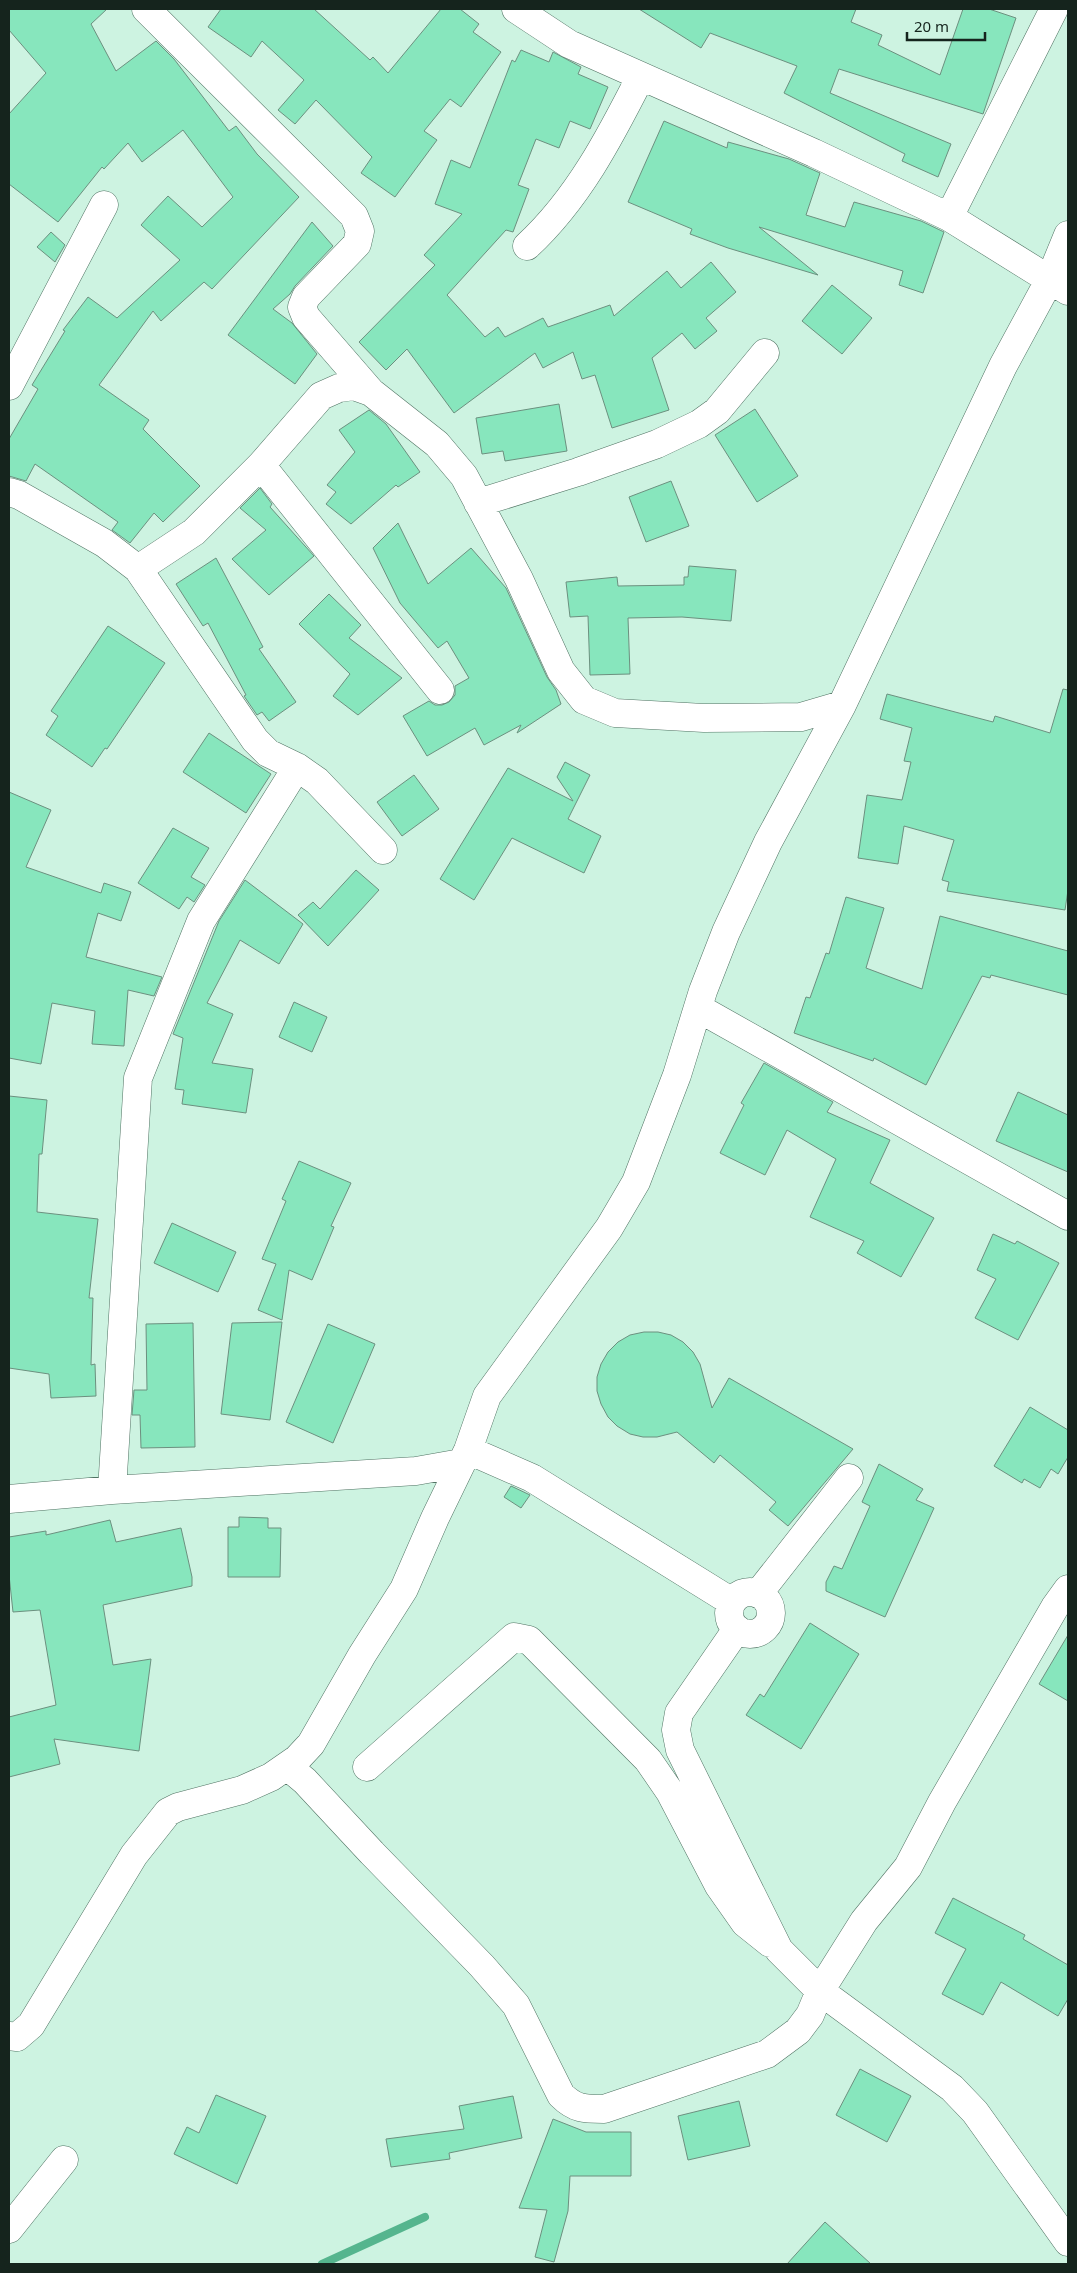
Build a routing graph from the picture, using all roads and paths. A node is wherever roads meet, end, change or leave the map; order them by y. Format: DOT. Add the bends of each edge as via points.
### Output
graph roads {
  1 [pos="146,9"];
  2 [pos="516,9"];
  3 [pos="1054,9"];
  4 [pos="641,76"];
  5 [pos="104,205"];
  6 [pos="950,218"];
  7 [pos="1068,236"];
  8 [pos="526,246"];
  9 [pos="1059,285"];
  10 [pos="765,353"];
  11 [pos="9,386"];
  12 [pos="371,392"];
  13 [pos="261,465"];
  14 [pos="9,492"];
  15 [pos="478,503"];
  16 [pos="138,569"];
  17 [pos="440,690"];
  18 [pos="842,705"];
  19 [pos="297,767"];
  20 [pos="383,850"];
  21 [pos="698,1008"];
  22 [pos="1068,1216"];
  23 [pos="465,1456"];
  24 [pos="849,1478"];
  25 [pos="112,1490"];
  26 [pos="9,1499"];
  27 [pos="1068,1589"];
  28 [pos="758,1594"];
  29 [pos="732,1602"];
  30 [pos="737,1629"];
  31 [pos="287,1766"];
  32 [pos="367,1767"];
  33 [pos="778,1950"];
  34 [pos="820,1991"];
  35 [pos="9,2036"];
  36 [pos="64,2160"];
  37 [pos="9,2229"];
  38 [pos="1068,2242"];
  1 -- 12 [label="street" via="354,216 360,231 357,244 306,297 302,307 306,317"];
  2 -- 4 [label="street" via="569,44"];
  3 -- 6 [label="street"];
  4 -- 6 [label="street" via="814,152"];
  4 -- 8 [label="street" via="583,180 559,214"];
  5 -- 11 [label="street"];
  6 -- 9 [label="street"];
  7 -- 9 [label="street"];
  9 -- 18 [label="street" via="999,375"];
  10 -- 15 [label="street" via="717,411 699,424 657,444"];
  12 -- 13 [label="street" via="354,386 321,396"];
  12 -- 15 [label="street" via="437,444 464,476"];
  13 -- 16 [label="street" via="194,532"];
  13 -- 17 [label="street"];
  14 -- 16 [label="street" via="104,543"];
  15 -- 18 [label="street" via="519,579 562,671 584,700 615,713 704,718 801,717"];
  16 -- 19 [label="street" via="254,740 268,753"];
  18 -- 21 [label="street" via="768,842 726,932"];
  19 -- 20 [label="street" via="317,781"];
  19 -- 25 [label="street" via="201,922 138,1078"];
  21 -- 22 [label="street"];
  21 -- 23 [label="street" via="677,1075 636,1182 609,1228 487,1396"];
  23 -- 25 [label="street" via="416,1471"];
  23 -- 29 [label="street" via="532,1478"];
  23 -- 31 [label="street" via="404,1589 311,1744"];
  24 -- 28 [label="street"];
  25 -- 26 [label="street"];
  27 -- 34 [label="street" via="1055,1606 908,1867 864,1921"];
  28 -- 29 [label="street" via="748,1592"];
  28 -- 30 [label="street" via="769,1605 770,1620 760,1632 744,1633"];
  29 -- 30 [label="street" via="729,1616"];
  30 -- 33 [label="street" via="679,1713 676,1730 680,1750"];
  31 -- 34 [label="street" via="305,1781 516,2005 561,2095 571,2105 604,2109 767,2054 798,2030 810,2015"];
  31 -- 35 [label="street" via="242,1790 168,1812 134,1855 31,2025 17,2037"];
  32 -- 33 [label="street" via="514,1637 530,1640 648,1760 670,1792 719,1886 745,1923"];
  33 -- 34 [label="street"];
  34 -- 38 [label="street" via="952,2088 975,2112"];
  36 -- 37 [label="street"];
}
